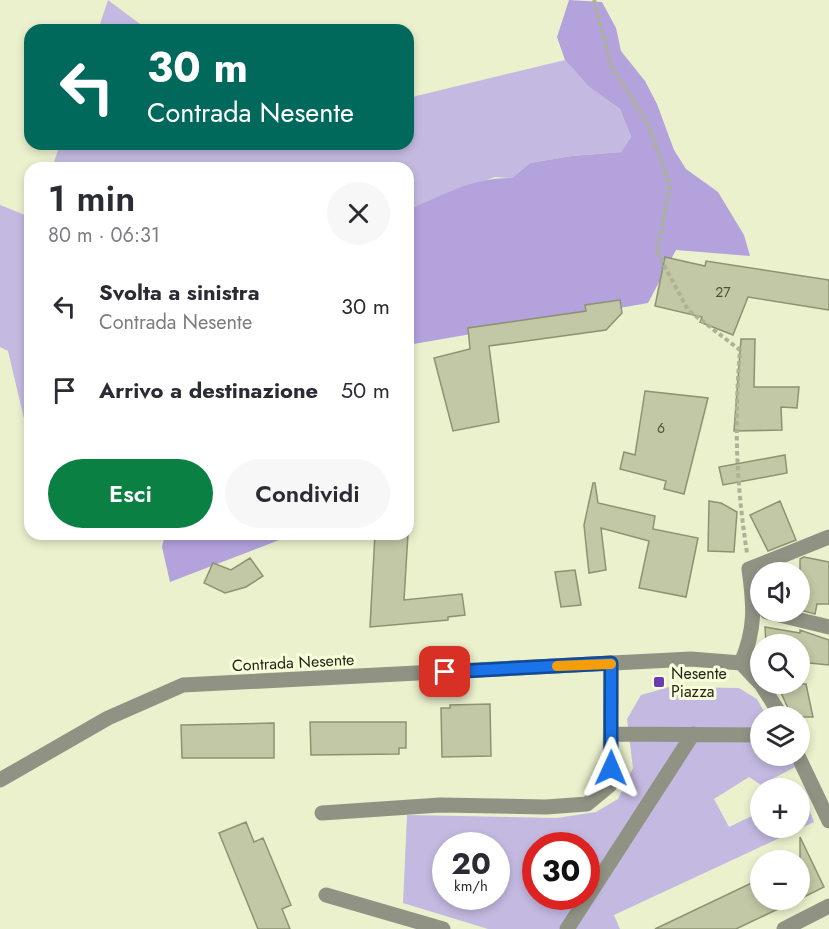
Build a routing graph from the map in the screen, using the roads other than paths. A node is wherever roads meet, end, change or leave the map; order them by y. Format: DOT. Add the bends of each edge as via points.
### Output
graph roads {
  1 [pos="829,537"];
  2 [pos="766,562"];
  3 [pos="757,622"];
  4 [pos="808,622"];
  5 [pos="829,627"];
  6 [pos="611,663"];
  7 [pos="741,663"];
  8 [pos="750,672"];
  9 [pos="612,734"];
  10 [pos="693,734"];
  11 [pos="750,735"];
  12 [pos="803,766"];
  13 [pos="0,780"];
  14 [pos="322,813"];
  15 [pos="829,821"];
  16 [pos="326,895"];
  17 [pos="829,906"];
  18 [pos="443,929"];
  19 [pos="567,929"];
  20 [pos="784,929"];
  1 -- 2 [label="street"];
  3 -- 7 [label="street"];
  4 -- 5 [label="street"];
  6 -- 7 [label="street, Contrada Nesente" via="691,659"];
  6 -- 9 [label="street"];
  6 -- 13 [label="street, Contrada Nesente" via="183,685 108,718"];
  7 -- 8 [label="street"];
  9 -- 10 [label="street"];
  9 -- 14 [label="street" via="610,785 588,804 440,805"];
  10 -- 11 [label="street"];
  10 -- 19 [label="street"];
  12 -- 15 [label="street"];
  16 -- 18 [label="street"];
  17 -- 20 [label="street"];
}
